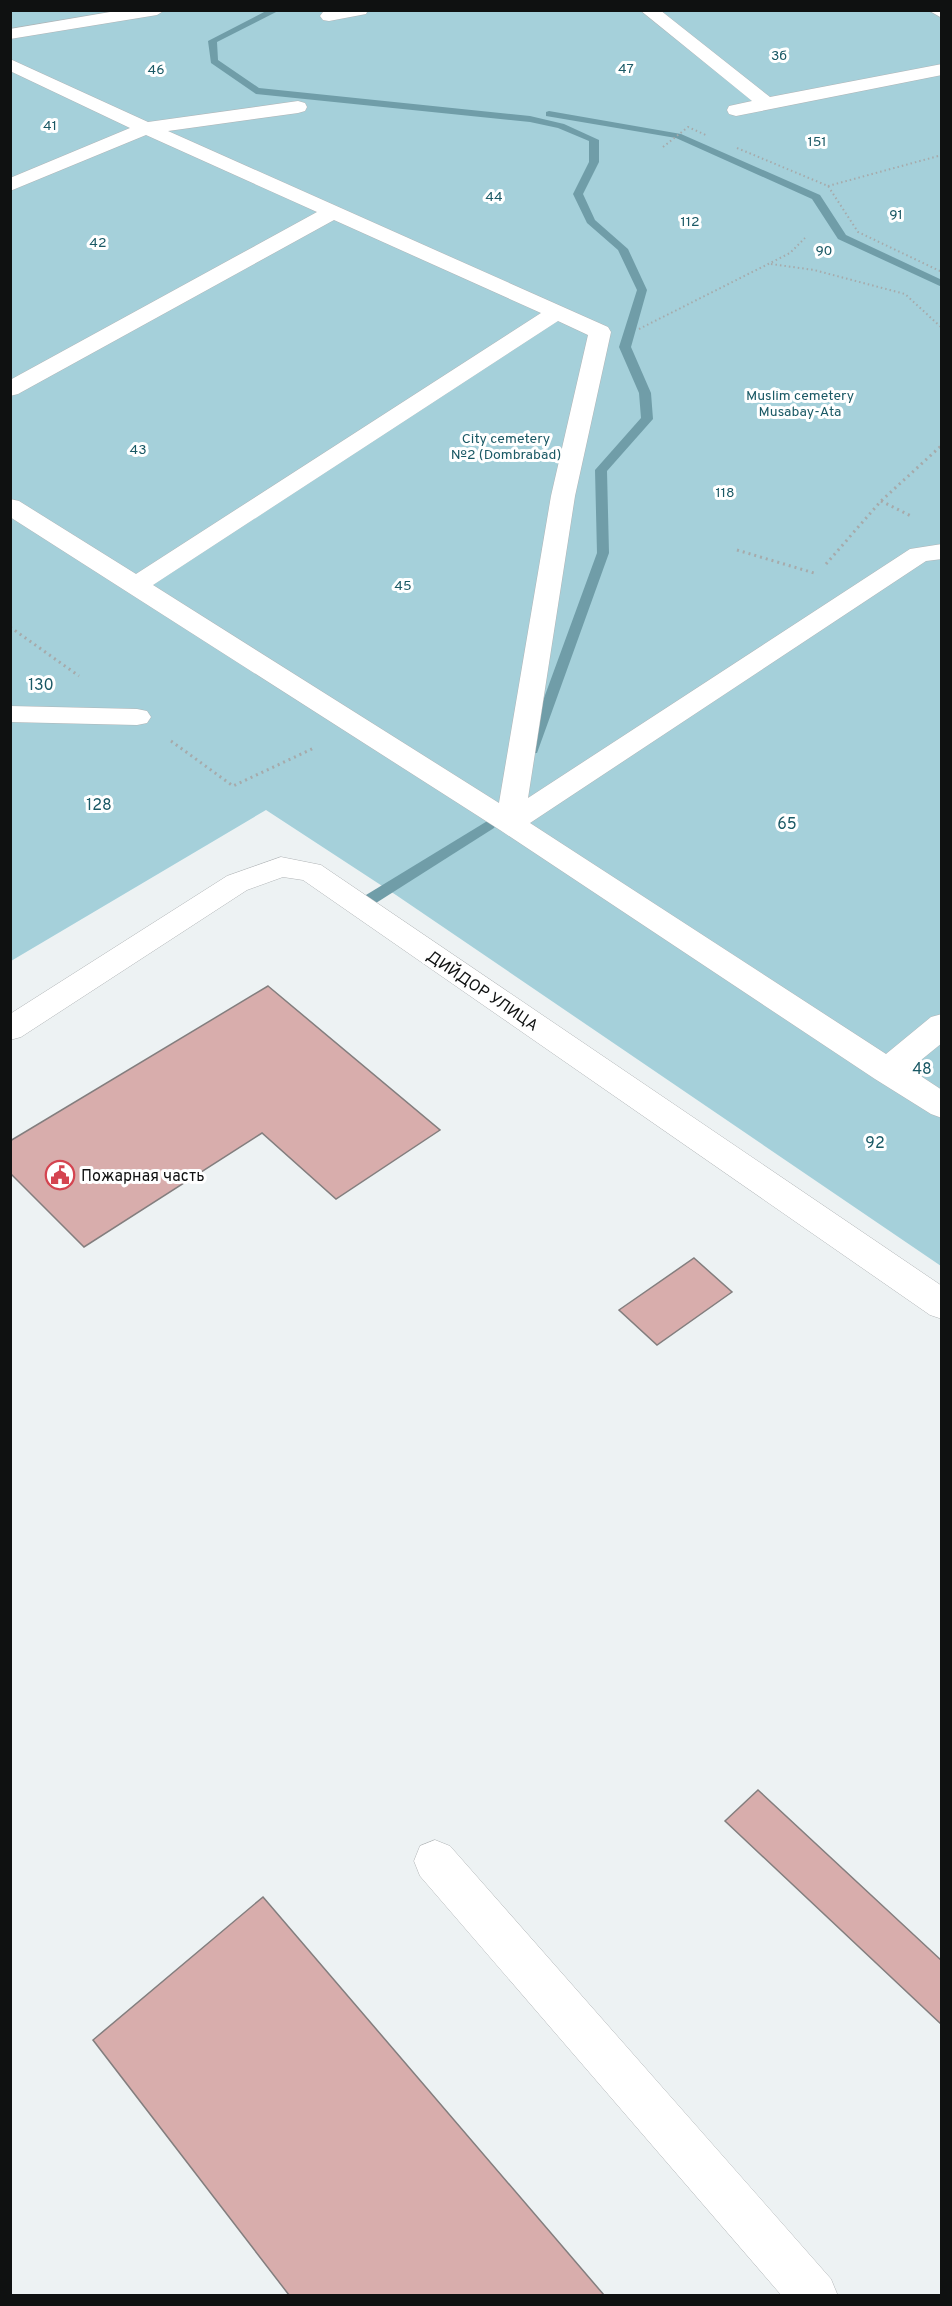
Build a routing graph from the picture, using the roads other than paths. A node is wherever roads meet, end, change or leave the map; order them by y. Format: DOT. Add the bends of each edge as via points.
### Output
graph roads {
  1 [pos="157,10"];
  2 [pos="360,10"];
  3 [pos="648,10"];
  4 [pos="936,10"];
  5 [pos="942,13"];
  6 [pos="329,16"];
  7 [pos="10,34"];
  8 [pos="10,64"];
  9 [pos="942,69"];
  10 [pos="767,104"];
  11 [pos="298,107"];
  12 [pos="735,110"];
  13 [pos="146,128"];
  14 [pos="10,185"];
  15 [pos="333,212"];
  16 [pos="558,312"];
  17 [pos="10,389"];
  18 [pos="10,506"];
  19 [pos="934,556"];
  20 [pos="135,586"];
  21 [pos="10,714"];
  22 [pos="137,717"];
  23 [pos="510,823"];
  24 [pos="942,1025"];
  25 [pos="10,1029"];
  26 [pos="886,1071"];
  27 [pos="942,1106"];
  28 [pos="942,1305"];
  29 [pos="435,1862"];
  30 [pos="814,2295"];
  1 -- 7 [label="street"];
  2 -- 6 [label="street"];
  3 -- 10 [label="street"];
  4 -- 5 [label="street"];
  8 -- 13 [label="street"];
  9 -- 10 [label="street"];
  10 -- 12 [label="street"];
  11 -- 13 [label="street"];
  13 -- 14 [label="street"];
  13 -- 15 [label="street"];
  15 -- 16 [label="street"];
  15 -- 17 [label="street"];
  16 -- 20 [label="street"];
  16 -- 23 [label="street" via="600,332 563,496"];
  18 -- 20 [label="street"];
  19 -- 23 [label="street"];
  20 -- 23 [label="street"];
  21 -- 22 [label="street"];
  23 -- 26 [label="street"];
  24 -- 26 [label="street"];
  25 -- 28 [label="street, ДИЙДОР УЛИЦА" via="237,883 281,867 311,872"];
  26 -- 27 [label="street"];
  29 -- 30 [label="street"];
}
